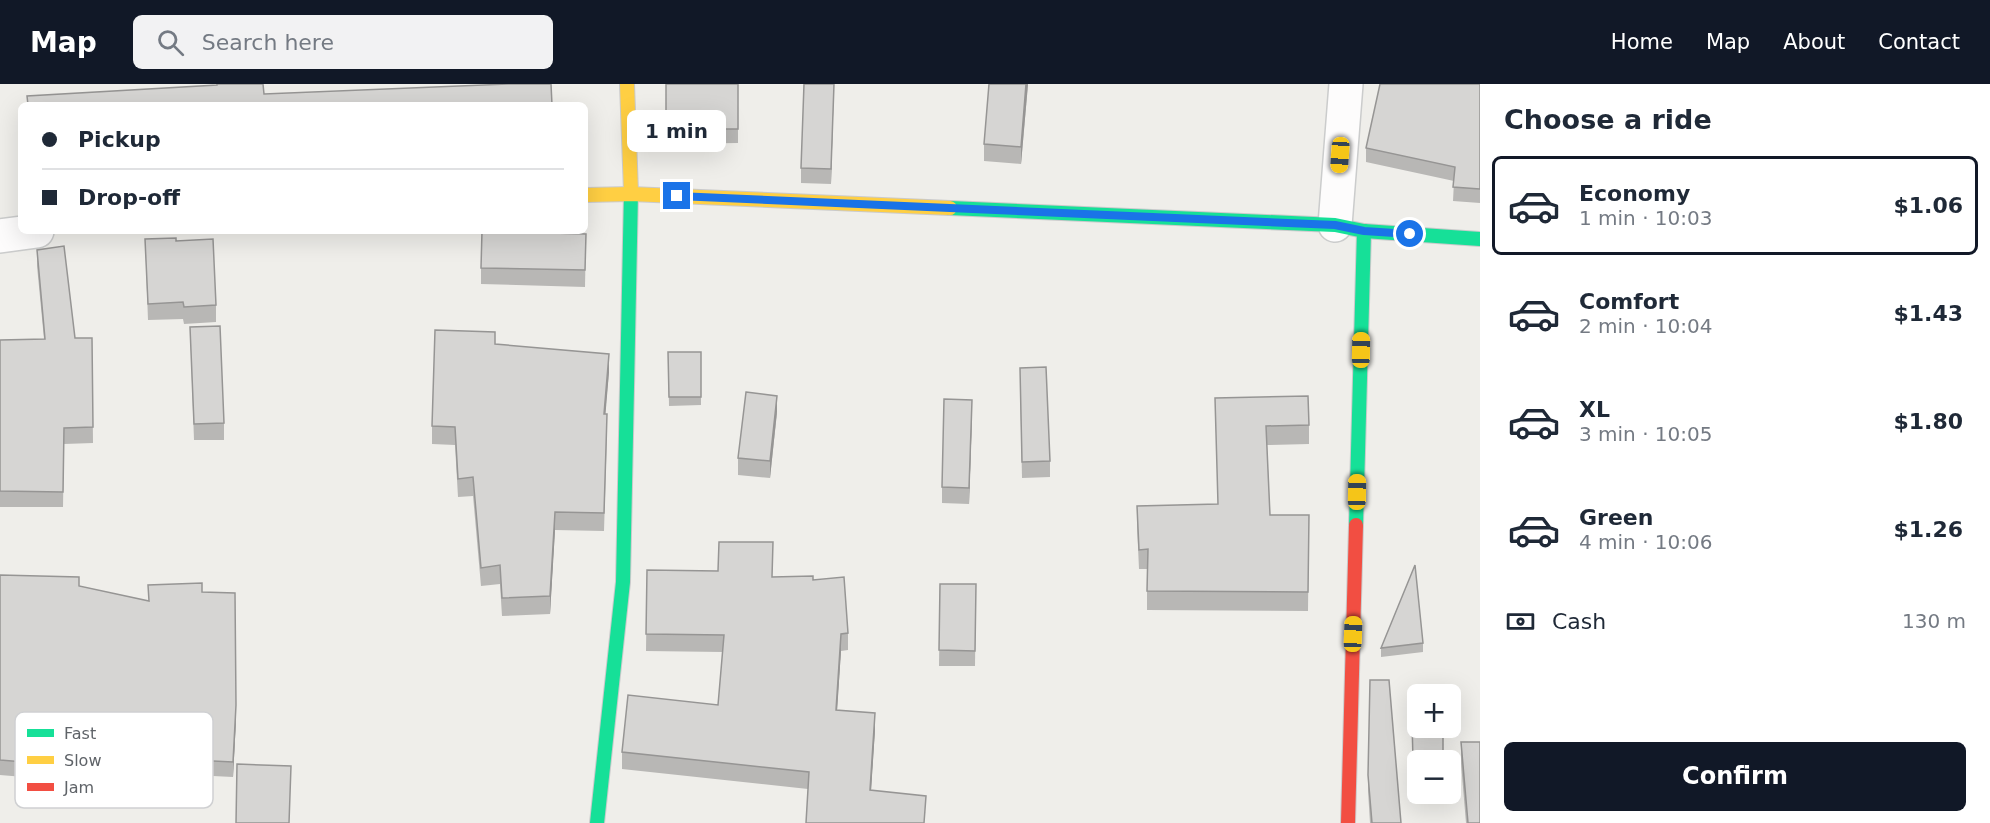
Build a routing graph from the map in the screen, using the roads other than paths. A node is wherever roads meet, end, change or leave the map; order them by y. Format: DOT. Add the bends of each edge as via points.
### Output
graph roads {
  1 [pos="627,84"];
  2 [pos="1346,84"];
  3 [pos="631,194"];
  4 [pos="588,195"];
  5 [pos="1349,228"];
  6 [pos="18,234"];
  7 [pos="0,236"];
  8 [pos="1480,239"];
  9 [pos="597,823"];
  10 [pos="1348,823"];
  1 -- 3 [label="street"];
  2 -- 5 [label="street"];
  3 -- 4 [label="street"];
  3 -- 5 [label="street"];
  3 -- 9 [label="street" via="623,582"];
  5 -- 8 [label="street"];
  5 -- 10 [label="street"];
  6 -- 7 [label="street"];
}
